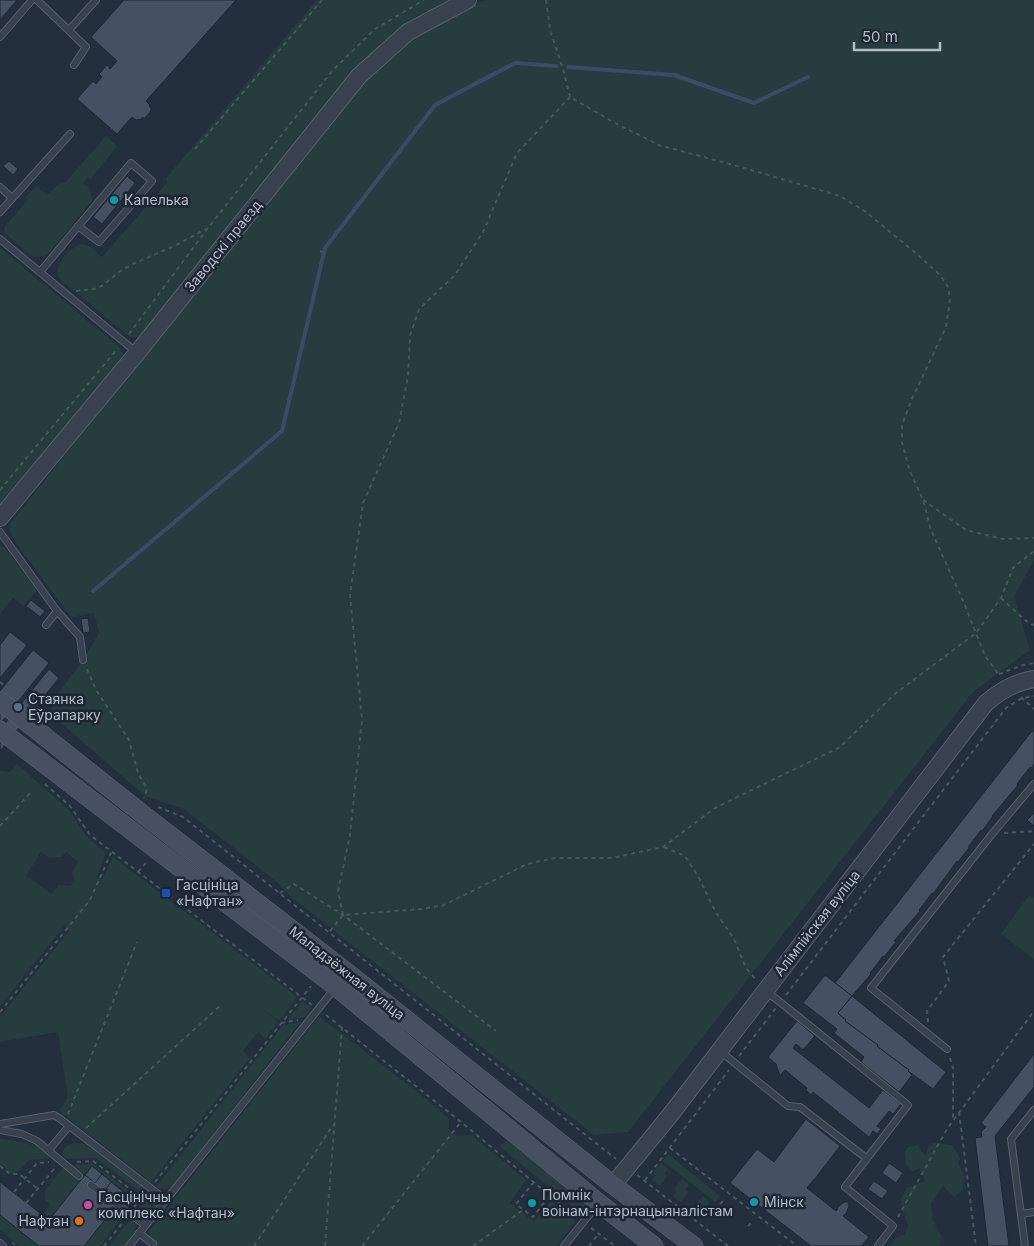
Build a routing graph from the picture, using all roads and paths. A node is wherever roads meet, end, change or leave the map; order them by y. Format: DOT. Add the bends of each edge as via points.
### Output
graph roads {
  1 [pos="32,0"];
  2 [pos="37,0"];
  3 [pos="96,0"];
  4 [pos="322,0"];
  5 [pos="424,0"];
  6 [pos="468,0"];
  7 [pos="546,0"];
  8 [pos="69,30"];
  9 [pos="0,37"];
  10 [pos="74,65"];
  11 [pos="570,97"];
  12 [pos="70,134"];
  13 [pos="195,149"];
  14 [pos="0,187"];
  15 [pos="12,198"];
  16 [pos="0,212"];
  17 [pos="78,226"];
  18 [pos="208,228"];
  19 [pos="0,239"];
  20 [pos="320,250"];
  21 [pos="327,254"];
  22 [pos="40,272"];
  23 [pos="61,290"];
  24 [pos="124,342"];
  25 [pos="137,353"];
  26 [pos="0,490"];
  27 [pos="923,500"];
  28 [pos="0,518"];
  29 [pos="0,532"];
  30 [pos="1034,538"];
  31 [pos="1034,551"];
  32 [pos="1001,598"];
  33 [pos="57,611"];
  34 [pos="46,625"];
  35 [pos="1034,626"];
  36 [pos="976,633"];
  37 [pos="83,660"];
  38 [pos="1034,663"];
  39 [pos="1034,679"];
  40 [pos="1004,680"];
  41 [pos="1034,696"];
  42 [pos="0,701"];
  43 [pos="0,730"];
  44 [pos="1034,784"];
  45 [pos="32,791"];
  46 [pos="143,800"];
  47 [pos="156,806"];
  48 [pos="0,826"];
  49 [pos="1034,831"];
  50 [pos="992,834"];
  51 [pos="1034,844"];
  52 [pos="663,846"];
  53 [pos="111,852"];
  54 [pos="148,860"];
  55 [pos="138,872"];
  56 [pos="280,892"];
  57 [pos="343,915"];
  58 [pos="329,932"];
  59 [pos="136,942"];
  60 [pos="348,972"];
  61 [pos="320,975"];
  62 [pos="336,987"];
  63 [pos="765,991"];
  64 [pos="780,1002"];
  65 [pos="221,1005"];
  66 [pos="1034,1011"];
  67 [pos="0,1012"];
  68 [pos="311,1018"];
  69 [pos="281,1023"];
  70 [pos="342,1026"];
  71 [pos="496,1031"];
  72 [pos="930,1035"];
  73 [pos="947,1049"];
  74 [pos="719,1051"];
  75 [pos="734,1063"];
  76 [pos="1034,1110"];
  77 [pos="959,1112"];
  78 [pos="953,1121"];
  79 [pos="461,1122"];
  80 [pos="334,1123"];
  81 [pos="0,1124"];
  82 [pos="67,1124"];
  83 [pos="0,1130"];
  84 [pos="80,1134"];
  85 [pos="670,1147"];
  86 [pos="49,1150"];
  87 [pos="866,1158"];
  88 [pos="0,1166"];
  89 [pos="627,1168"];
  90 [pos="55,1169"];
  91 [pos="80,1176"];
  92 [pos="644,1180"];
  93 [pos="22,1182"];
  94 [pos="534,1182"];
  95 [pos="613,1184"];
  96 [pos="92,1185"];
  97 [pos="150,1188"];
  98 [pos="38,1189"];
  99 [pos="14,1192"];
  100 [pos="550,1195"];
  101 [pos="166,1200"];
  102 [pos="723,1201"];
  103 [pos="26,1203"];
  104 [pos="599,1203"];
  105 [pos="720,1204"];
  106 [pos="523,1210"];
  107 [pos="1034,1212"];
  108 [pos="130,1214"];
  109 [pos="1021,1214"];
  110 [pos="751,1223"];
  111 [pos="145,1226"];
  112 [pos="748,1226"];
  113 [pos="893,1226"];
  114 [pos="139,1233"];
  115 [pos="599,1233"];
  116 [pos="0,1243"];
  117 [pos="153,1244"];
  118 [pos="4,1246"];
  119 [pos="104,1246"];
  120 [pos="129,1246"];
  121 [pos="254,1246"];
  122 [pos="325,1246"];
  123 [pos="362,1246"];
  124 [pos="473,1246"];
  125 [pos="564,1246"];
  126 [pos="589,1246"];
  127 [pos="654,1246"];
  128 [pos="694,1246"];
  129 [pos="728,1246"];
  130 [pos="797,1246"];
  131 [pos="878,1246"];
  132 [pos="976,1246"];
  133 [pos="1025,1246"];
  1 -- 9 [label="lane"];
  2 -- 8 [label="lane"];
  3 -- 8 [label="lane"];
  4 -- 13 [label="path"];
  5 -- 18 [label="path" via="375,29 333,70"];
  6 -- 25 [label="street, Заводскі праезд" via="408,32 359,76"];
  7 -- 11 [label="path" via="550,30"];
  8 -- 10 [label="lane" via="86,47"];
  11 -- 27 [label="path" via="659,145 840,196 866,212 941,276 948,287 950,299 946,327 902,424 902,442 909,469"];
  11 -- 57 [label="path" via="517,153 483,232 455,275 419,309 410,336 408,376 399,423 363,504 350,595 362,720 350,835 338,891"];
  12 -- 15 [label="lane"];
  14 -- 15 [label="lane"];
  15 -- 16 [label="lane"];
  17 -- 17 [label="lane" via="131,164 152,181 100,242"];
  17 -- 22 [label="lane"];
  18 -- 23 [label="path" via="133,264 102,286"];
  18 -- 24 [label="path"];
  19 -- 22 [label="lane"];
  20 -- 21 [label="path"];
  22 -- 23 [label="lane"];
  23 -- 24 [label="lane"];
  24 -- 25 [label="lane"];
  24 -- 26 [label="path"];
  25 -- 28 [label="street, Заводскі праезд"];
  27 -- 30 [label="path" via="966,530 1003,539"];
  27 -- 36 [label="path" via="932,530"];
  29 -- 33 [label="lane"];
  31 -- 32 [label="path" via="1013,568"];
  32 -- 35 [label="path"];
  32 -- 36 [label="path"];
  33 -- 34 [label="lane"];
  33 -- 37 [label="lane" via="80,637"];
  36 -- 40 [label="path" via="985,656"];
  36 -- 52 [label="path" via="896,693 840,747 715,808"];
  37 -- 46 [label="path" via="96,690 129,740 138,774 147,789"];
  38 -- 40 [label="path" via="1022,665"];
  39 -- 40 [label="street, Алімпійская вуліца"];
  40 -- 63 [label="street, Алімпійская вуліца"];
  41 -- 64 [label="path" via="1022,698 1006,708"];
  42 -- 60 [label="main road, Маладзёжная вуліца"];
  43 -- 61 [label="main road, Маладзёжная вуліца"];
  44 -- 50 [label="lane"];
  45 -- 48 [label="path"];
  47 -- 56 [label="path" via="183,817"];
  49 -- 50 [label="path"];
  50 -- 72 [label="lane" via="871,988"];
  51 -- 72 [label="path" via="943,958 949,981 927,1011"];
  52 -- 57 [label="path" via="612,858 555,858 527,864 444,905"];
  52 -- 63 [label="path" via="684,856 694,869 715,911 734,939 746,968"];
  53 -- 67 [label="path" via="90,900"];
  54 -- 55 [label="path"];
  56 -- 57 [label="path" via="294,884"];
  56 -- 58 [label="path"];
  57 -- 58 [label="path"];
  57 -- 71 [label="path"];
  58 -- 89 [label="path"];
  59 -- 82 [label="path"];
  60 -- 62 [label="lane"];
  60 -- 95 [label="main road, Маладзёжная вуліца"];
  61 -- 62 [label="main road, Маладзёжная вуліца"];
  61 -- 69 [label="path"];
  62 -- 68 [label="lane"];
  62 -- 104 [label="main road, Маладзёжная вуліца"];
  63 -- 64 [label="lane"];
  63 -- 74 [label="street, Алімпійская вуліца"];
  64 -- 75 [label="path"];
  64 -- 87 [label="lane" via="908,1105"];
  65 -- 84 [label="path"];
  66 -- 77 [label="path"];
  68 -- 69 [label="path"];
  68 -- 101 [label="lane"];
  69 -- 97 [label="path"];
  70 -- 80 [label="path"];
  72 -- 73 [label="lane"];
  73 -- 78 [label="path" via="953,1068"];
  74 -- 75 [label="lane"];
  74 -- 89 [label="street, Алімпійская вуліца"];
  75 -- 85 [label="path"];
  75 -- 87 [label="lane" via="788,1106 800,1107"];
  76 -- 109 [label="lane" via="1011,1139"];
  77 -- 78 [label="path"];
  77 -- 132 [label="path"];
  78 -- 113 [label="path"];
  79 -- 123 [label="path"];
  80 -- 121 [label="path"];
  80 -- 122 [label="path"];
  81 -- 82 [label="lane" via="54,1115"];
  82 -- 84 [label="lane"];
  82 -- 86 [label="lane"];
  83 -- 86 [label="lane" via="22,1134"];
  84 -- 97 [label="lane"];
  85 -- 92 [label="path"];
  85 -- 130 [label="path"];
  86 -- 91 [label="lane"];
  87 -- 113 [label="lane" via="844,1186"];
  88 -- 98 [label="path" via="10,1174 19,1174"];
  89 -- 92 [label="path"];
  89 -- 95 [label="street, Алімпійская вуліца"];
  90 -- 98 [label="path"];
  92 -- 129 [label="path"];
  93 -- 99 [label="path"];
  94 -- 106 [label="path" via="516,1204"];
  95 -- 104 [label="main road"];
  95 -- 128 [label="main road, Маладзёжная вуліца"];
  96 -- 108 [label="lane"];
  97 -- 101 [label="lane"];
  97 -- 108 [label="path"];
  98 -- 103 [label="path"];
  100 -- 106 [label="path" via="533,1217"];
  101 -- 111 [label="lane"];
  102 -- 105 [label="path"];
  104 -- 125 [label="lane"];
  104 -- 127 [label="main road, Маладзёжная вуліца"];
  106 -- 124 [label="path"];
  107 -- 109 [label="lane"];
  108 -- 111 [label="lane"];
  108 -- 119 [label="path"];
  109 -- 133 [label="lane"];
  110 -- 112 [label="path"];
  111 -- 114 [label="lane"];
  113 -- 131 [label="lane"];
  114 -- 117 [label="lane"];
  114 -- 120 [label="lane"];
  115 -- 126 [label="path"];
  116 -- 118 [label="lane"];
}
